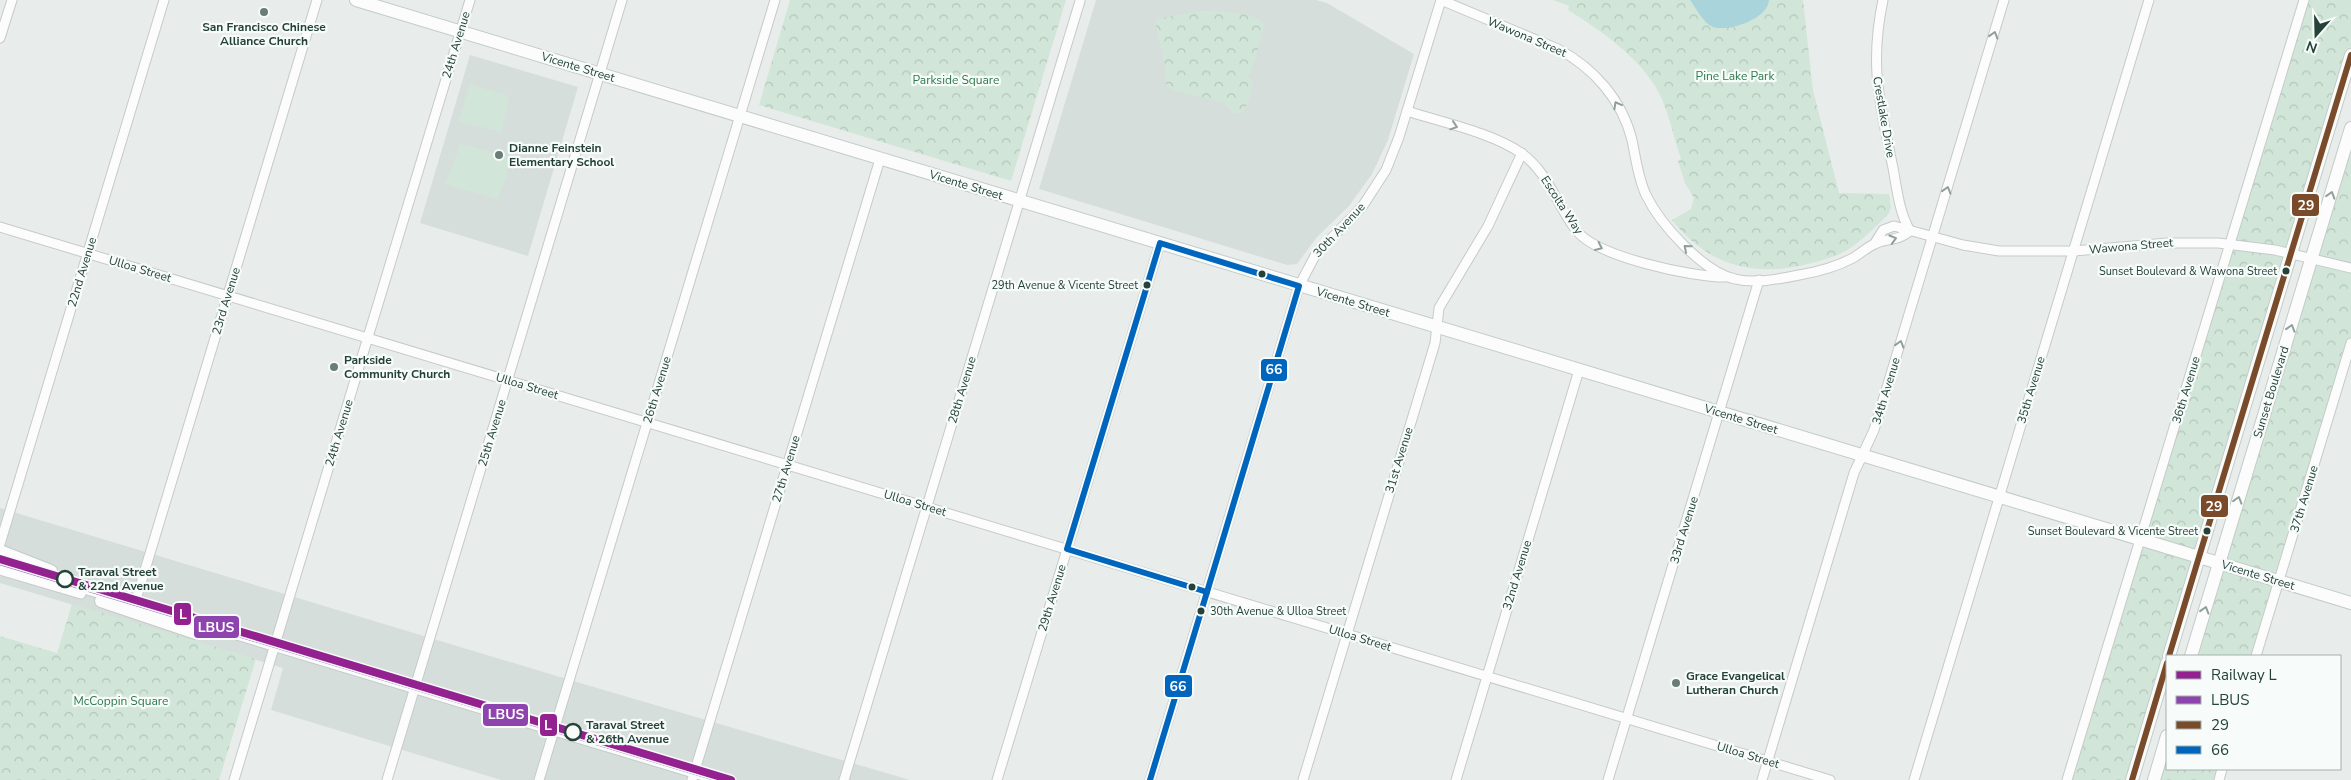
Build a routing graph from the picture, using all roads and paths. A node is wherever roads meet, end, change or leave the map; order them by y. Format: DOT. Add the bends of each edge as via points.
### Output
graph roads {
  1 [pos="12,0"];
  2 [pos="164,0"];
  3 [pos="317,0"];
  4 [pos="356,0"];
  5 [pos="470,0"];
  6 [pos="622,0"];
  7 [pos="775,0"];
  8 [pos="1441,0"];
  9 [pos="1883,0"];
  10 [pos="2004,0"];
  11 [pos="2149,0"];
  12 [pos="2304,0"];
  13 [pos="1080,1"];
  14 [pos="460,32"];
  15 [pos="0,38"];
  16 [pos="2351,55"];
  17 [pos="600,74"];
  18 [pos="1407,111"];
  19 [pos="740,116"];
  20 [pos="2351,128"];
  21 [pos="1522,153"];
  22 [pos="880,159"];
  23 [pos="1019,201"];
  24 [pos="0,227"];
  25 [pos="1910,231"];
  26 [pos="1932,237"];
  27 [pos="1875,243"];
  28 [pos="1160,244"];
  29 [pos="2231,244"];
  30 [pos="2074,251"];
  31 [pos="88,253"];
  32 [pos="2291,254"];
  33 [pos="2312,258"];
  34 [pos="2351,268"];
  35 [pos="1727,277"];
  36 [pos="1759,280"];
  37 [pos="1299,286"];
  38 [pos="228,296"];
  39 [pos="1437,327"];
  40 [pos="367,338"];
  41 [pos="2351,343"];
  42 [pos="1579,370"];
  43 [pos="508,380"];
  44 [pos="1719,413"];
  45 [pos="648,423"];
  46 [pos="1862,456"];
  47 [pos="787,465"];
  48 [pos="1999,497"];
  49 [pos="927,507"];
  50 [pos="2140,540"];
  51 [pos="0,544"];
  52 [pos="1067,549"];
  53 [pos="0,551"];
  54 [pos="2199,557"];
  55 [pos="0,562"];
  56 [pos="2219,563"];
  57 [pos="0,570"];
  58 [pos="2279,581"];
  59 [pos="79,590"];
  60 [pos="1207,592"];
  61 [pos="135,602"];
  62 [pos="2351,603"];
  63 [pos="228,631"];
  64 [pos="1347,634"];
  65 [pos="274,645"];
  66 [pos="2169,655"];
  67 [pos="2191,655"];
  68 [pos="2256,655"];
  69 [pos="2166,666"];
  70 [pos="1487,676"];
  71 [pos="415,687"];
  72 [pos="1627,719"];
  73 [pos="555,730"];
  74 [pos="2166,739"];
  75 [pos="1767,761"];
  76 [pos="693,776"];
  77 [pos="234,780"];
  78 [pos="387,780"];
  79 [pos="540,780"];
  80 [pos="722,780"];
  81 [pos="844,780"];
  82 [pos="997,780"];
  83 [pos="1150,780"];
  84 [pos="1303,780"];
  85 [pos="1456,780"];
  86 [pos="1608,780"];
  87 [pos="1762,780"];
  88 [pos="1830,780"];
  89 [pos="1914,780"];
  90 [pos="2067,780"];
  91 [pos="2132,780"];
  92 [pos="2154,780"];
  1 -- 15 [label="street"];
  2 -- 31 [label="street, 22nd Avenue"];
  3 -- 38 [label="street, 23rd Avenue"];
  4 -- 14 [label="street, Vicente Street"];
  5 -- 14 [label="street, 24th Avenue"];
  6 -- 17 [label="street, 25th Avenue"];
  7 -- 19 [label="street, 26th Avenue"];
  8 -- 18 [label="street, 30th Avenue"];
  35 -- 8 [label="street, Wawona Street, one-way" via="1684,245 1658,215 1642,184 1624,118 1593,72 1558,48"];
  9 -- 25 [label="street, Crestlake Drive" via="1875,46 1877,90 1903,214"];
  26 -- 10 [label="street, 34th Avenue, one-way"];
  11 -- 30 [label="street, 35th Avenue"];
  12 -- 29 [label="street, 36th Avenue"];
  13 -- 23 [label="street, 28th Avenue"];
  14 -- 17 [label="street, Vicente Street"];
  14 -- 40 [label="street, 24th Avenue"];
  16 -- 32 [label="street, Sunset Boulevard"];
  17 -- 19 [label="street, Vicente Street"];
  17 -- 43 [label="street, 25th Avenue"];
  18 -- 21 [label="street, Escolta Way, one-way" via="1496,140"];
  18 -- 37 [label="street, 30th Avenue" via="1381,180 1355,215 1316,254"];
  19 -- 22 [label="street, Vicente Street"];
  19 -- 45 [label="street, 26th Avenue"];
  33 -- 20 [label="street, Sunset Boulevard, one-way"];
  21 -- 35 [label="street, Escolta Way, one-way" via="1541,172 1576,230 1590,243 1682,273"];
  21 -- 39 [label="street, 31st Avenue" via="1488,226 1439,308"];
  22 -- 23 [label="street, Vicente Street"];
  22 -- 47 [label="street, 27th Avenue"];
  23 -- 28 [label="street, Vicente Street"];
  23 -- 49 [label="street, 28th Avenue"];
  24 -- 31 [label="street, Ulloa Street"];
  25 -- 26 [label="street, Wawona Street"];
  27 -- 25 [label="street, Wawona Street, one-way" via="1896,239"];
  25 -- 27 [label="street, Wawona Street" via="1890,226 1883,230"];
  26 -- 30 [label="street, Wawona Street" via="1999,251"];
  46 -- 26 [label="street, 34th Avenue, one-way" via="1874,430"];
  27 -- 36 [label="street, Wawona Street" via="1828,268 1788,278"];
  28 -- 37 [label="street, Vicente Street"];
  28 -- 52 [label="street, 29th Avenue"];
  29 -- 30 [label="street, Wawona Street" via="2168,242"];
  29 -- 32 [label="street, Wawona Street"];
  29 -- 50 [label="street, 36th Avenue"];
  30 -- 48 [label="street, 35th Avenue"];
  31 -- 38 [label="street, Ulloa Street"];
  31 -- 51 [label="street, 22nd Avenue"];
  32 -- 33 [label="street, Wawona Street"];
  32 -- 54 [label="street, Sunset Boulevard"];
  33 -- 34 [label="street, Wawona Street"];
  56 -- 33 [label="street, Sunset Boulevard, one-way"];
  35 -- 36 [label="street, Wawona Street"];
  36 -- 44 [label="street, 33rd Avenue"];
  37 -- 39 [label="street, Vicente Street"];
  37 -- 60 [label="street, 30th Avenue"];
  38 -- 40 [label="street, Ulloa Street"];
  38 -- 61 [label="street, 23rd Avenue"];
  39 -- 42 [label="street, Vicente Street"];
  39 -- 64 [label="street, 31st Avenue" via="1435,343"];
  40 -- 43 [label="street, Ulloa Street"];
  40 -- 65 [label="street, 24th Avenue"];
  41 -- 58 [label="street, 37th Avenue"];
  42 -- 44 [label="street, Vicente Street"];
  42 -- 70 [label="street, 32nd Avenue"];
  43 -- 45 [label="street, Ulloa Street"];
  43 -- 71 [label="street, 25th Avenue"];
  44 -- 46 [label="street, Vicente Street"];
  44 -- 72 [label="street, 33rd Avenue"];
  45 -- 47 [label="street, Ulloa Street"];
  45 -- 73 [label="street, 26th Avenue"];
  46 -- 48 [label="street, Vicente Street"];
  46 -- 75 [label="street, 34th Avenue" via="1854,473"];
  47 -- 49 [label="street, Ulloa Street"];
  47 -- 76 [label="street, 27th Avenue"];
  48 -- 50 [label="street, Vicente Street"];
  48 -- 89 [label="street, 35th Avenue"];
  49 -- 52 [label="street, Ulloa Street"];
  49 -- 81 [label="street, 28th Avenue"];
  50 -- 54 [label="street, Vicente Street"];
  50 -- 90 [label="street, 36th Avenue"];
  52 -- 60 [label="street, Ulloa Street"];
  52 -- 82 [label="street, 29th Avenue"];
  53 -- 59 [label="street" via="42,566"];
  54 -- 56 [label="street, Vicente Street"];
  54 -- 66 [label="street, Sunset Boulevard"];
  55 -- 59 [label="street" via="52,577"];
  56 -- 58 [label="street, Vicente Street"];
  67 -- 56 [label="street, Sunset Boulevard, one-way"];
  57 -- 59 [label="street"];
  58 -- 62 [label="street, Vicente Street"];
  58 -- 68 [label="street, 37th Avenue"];
  59 -- 61 [label="street"];
  59 -- 63 [label="street" via="196,633"];
  60 -- 64 [label="street, Ulloa Street"];
  60 -- 83 [label="street, 30th Avenue"];
  61 -- 63 [label="street"];
  63 -- 65 [label="street"];
  64 -- 70 [label="street, Ulloa Street"];
  64 -- 84 [label="street, 31st Avenue"];
  65 -- 71 [label="street"];
  65 -- 77 [label="street, 24th Avenue"];
  69 -- 91 [label="street"];
  70 -- 72 [label="street, Ulloa Street"];
  70 -- 85 [label="street, 32nd Avenue"];
  71 -- 73 [label="street"];
  71 -- 78 [label="street, 25th Avenue"];
  72 -- 75 [label="street, Ulloa Street"];
  72 -- 86 [label="street, 33rd Avenue"];
  73 -- 76 [label="street"];
  73 -- 79 [label="street, 26th Avenue"];
  74 -- 92 [label="street"];
  75 -- 87 [label="street, 34th Avenue"];
  75 -- 88 [label="street, Ulloa Street"];
  76 -- 80 [label="street"];
}
